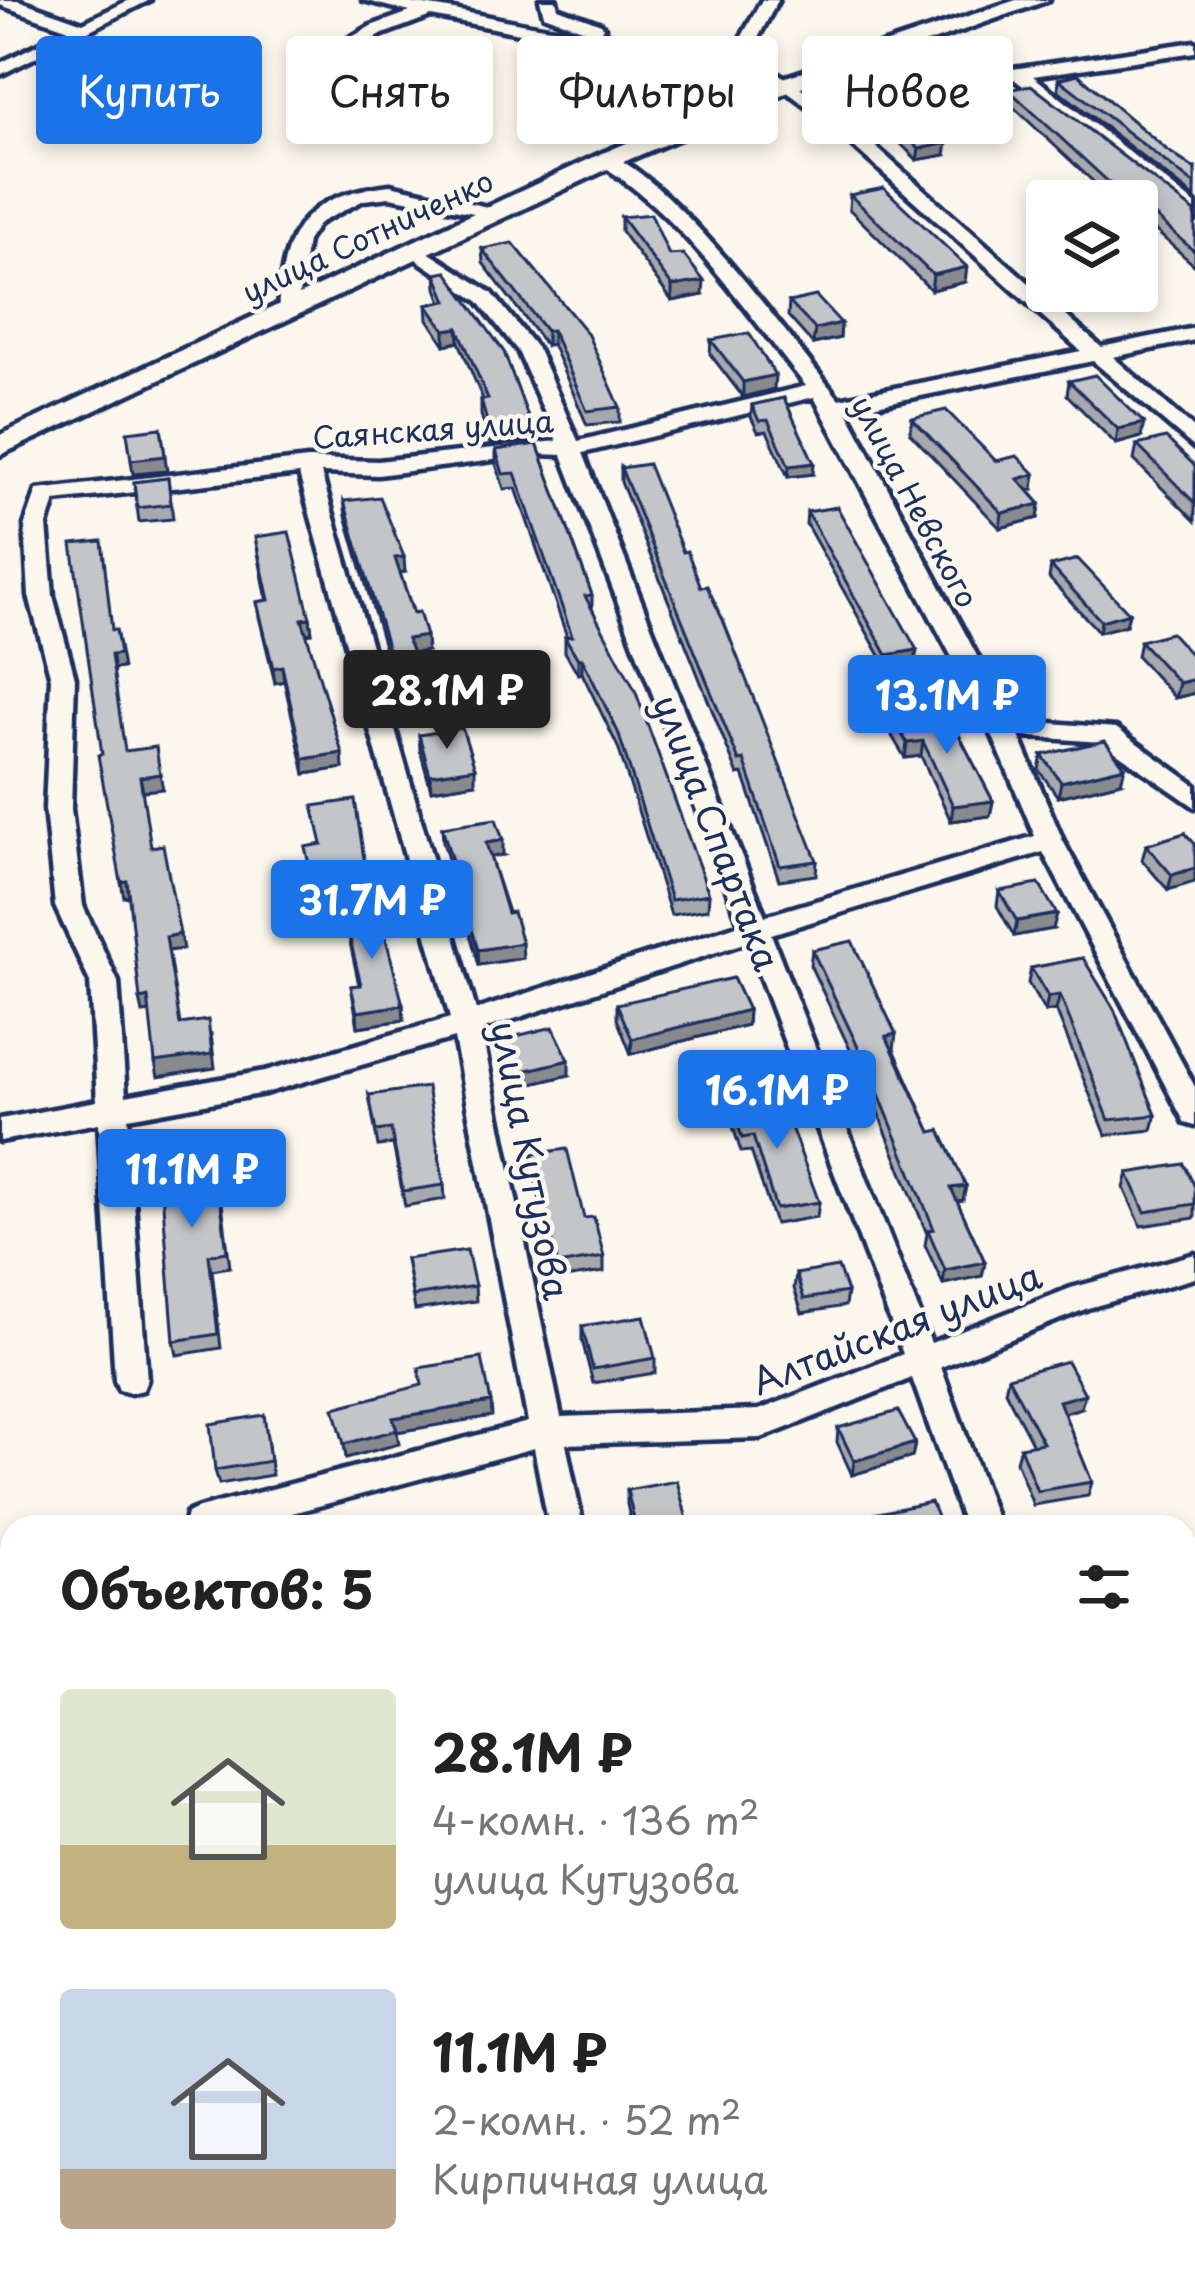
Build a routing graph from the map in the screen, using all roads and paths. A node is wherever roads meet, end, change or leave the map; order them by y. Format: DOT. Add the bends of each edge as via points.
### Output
graph roads {
  1 [pos="2,0"];
  2 [pos="142,0"];
  3 [pos="371,0"];
  4 [pos="770,0"];
  5 [pos="1038,0"];
  6 [pos="543,6"];
  7 [pos="429,11"];
  8 [pos="83,29"];
  9 [pos="367,36"];
  10 [pos="560,36"];
  11 [pos="621,36"];
  12 [pos="750,36"];
  13 [pos="1195,47"];
  14 [pos="0,70"];
  15 [pos="1020,75"];
  16 [pos="1013,76"];
  17 [pos="778,78"];
  18 [pos="788,84"];
  19 [pos="802,94"];
  20 [pos="862,144"];
  21 [pos="607,160"];
  22 [pos="495,211"];
  23 [pos="1195,214"];
  24 [pos="414,249"];
  25 [pos="287,308"];
  26 [pos="1195,334"];
  27 [pos="1098,354"];
  28 [pos="827,398"];
  29 [pos="1195,441"];
  30 [pos="0,446"];
  31 [pos="571,449"];
  32 [pos="308,466"];
  33 [pos="1002,727"];
  34 [pos="1192,790"];
  35 [pos="1050,841"];
  36 [pos="754,928"];
  37 [pos="466,1024"];
  38 [pos="112,1108"];
  39 [pos="1195,1115"];
  40 [pos="0,1130"];
  41 [pos="1195,1266"];
  42 [pos="923,1363"];
  43 [pos="130,1380"];
  44 [pos="546,1430"];
  45 [pos="230,1515"];
  46 [pos="564,1515"];
  47 [pos="978,1515"];
  1 -- 8 [label="street"];
  2 -- 8 [label="street"];
  3 -- 7 [label="street"];
  4 -- 12 [label="street"];
  5 -- 18 [label="main road, улица Сотниченко"];
  6 -- 11 [label="street"];
  7 -- 9 [label="street"];
  7 -- 10 [label="street"];
  8 -- 14 [label="street"];
  13 -- 15 [label="street"];
  15 -- 16 [label="street"];
  15 -- 23 [label="street"];
  17 -- 18 [label="street"];
  18 -- 19 [label="street"];
  18 -- 21 [label="main road, улица Сотниченко"];
  20 -- 27 [label="street"];
  21 -- 22 [label="main road, улица Сотниченко"];
  21 -- 28 [label="street, улица Невского" via="721,266"];
  22 -- 24 [label="main road, улица Сотниченко"];
  22 -- 25 [label="street" via="390,191 359,195 312,219 298,241"];
  24 -- 25 [label="main road, улица Сотниченко"];
  24 -- 31 [label="street, улица Спартака" via="485,297 528,350"];
  25 -- 30 [label="main road, улица Сотниченко"];
  26 -- 27 [label="street, Саянская улица"];
  27 -- 28 [label="street, Саянская улица"];
  27 -- 29 [label="street"];
  28 -- 31 [label="street, Саянская улица"];
  28 -- 33 [label="street, улица Невского"];
  31 -- 32 [label="street, Саянская улица" via="378,468"];
  31 -- 36 [label="street, улица Спартака"];
  32 -- 37 [label="street, улица Кутузова"];
  32 -- 38 [label="street, Саянская улица" via="45,495 36,524 41,596 63,678 58,809 69,906 104,982"];
  33 -- 34 [label="street" via="1107,734"];
  33 -- 35 [label="street, улица Невского"];
  35 -- 36 [label="street"];
  35 -- 39 [label="street, улица Невского"];
  36 -- 37 [label="street"];
  36 -- 42 [label="street, улица Спартака"];
  37 -- 38 [label="street" via="265,1082"];
  37 -- 44 [label="street, улица Кутузова"];
  38 -- 40 [label="street"];
  38 -- 43 [label="street"];
  41 -- 42 [label="street, Алтайская улица" via="1082,1297"];
  42 -- 44 [label="street, Алтайская улица" via="761,1424"];
  42 -- 47 [label="street, улица Спартака"];
  44 -- 45 [label="street, Алтайская улица"];
  44 -- 46 [label="street, улица Кутузова"];
}
